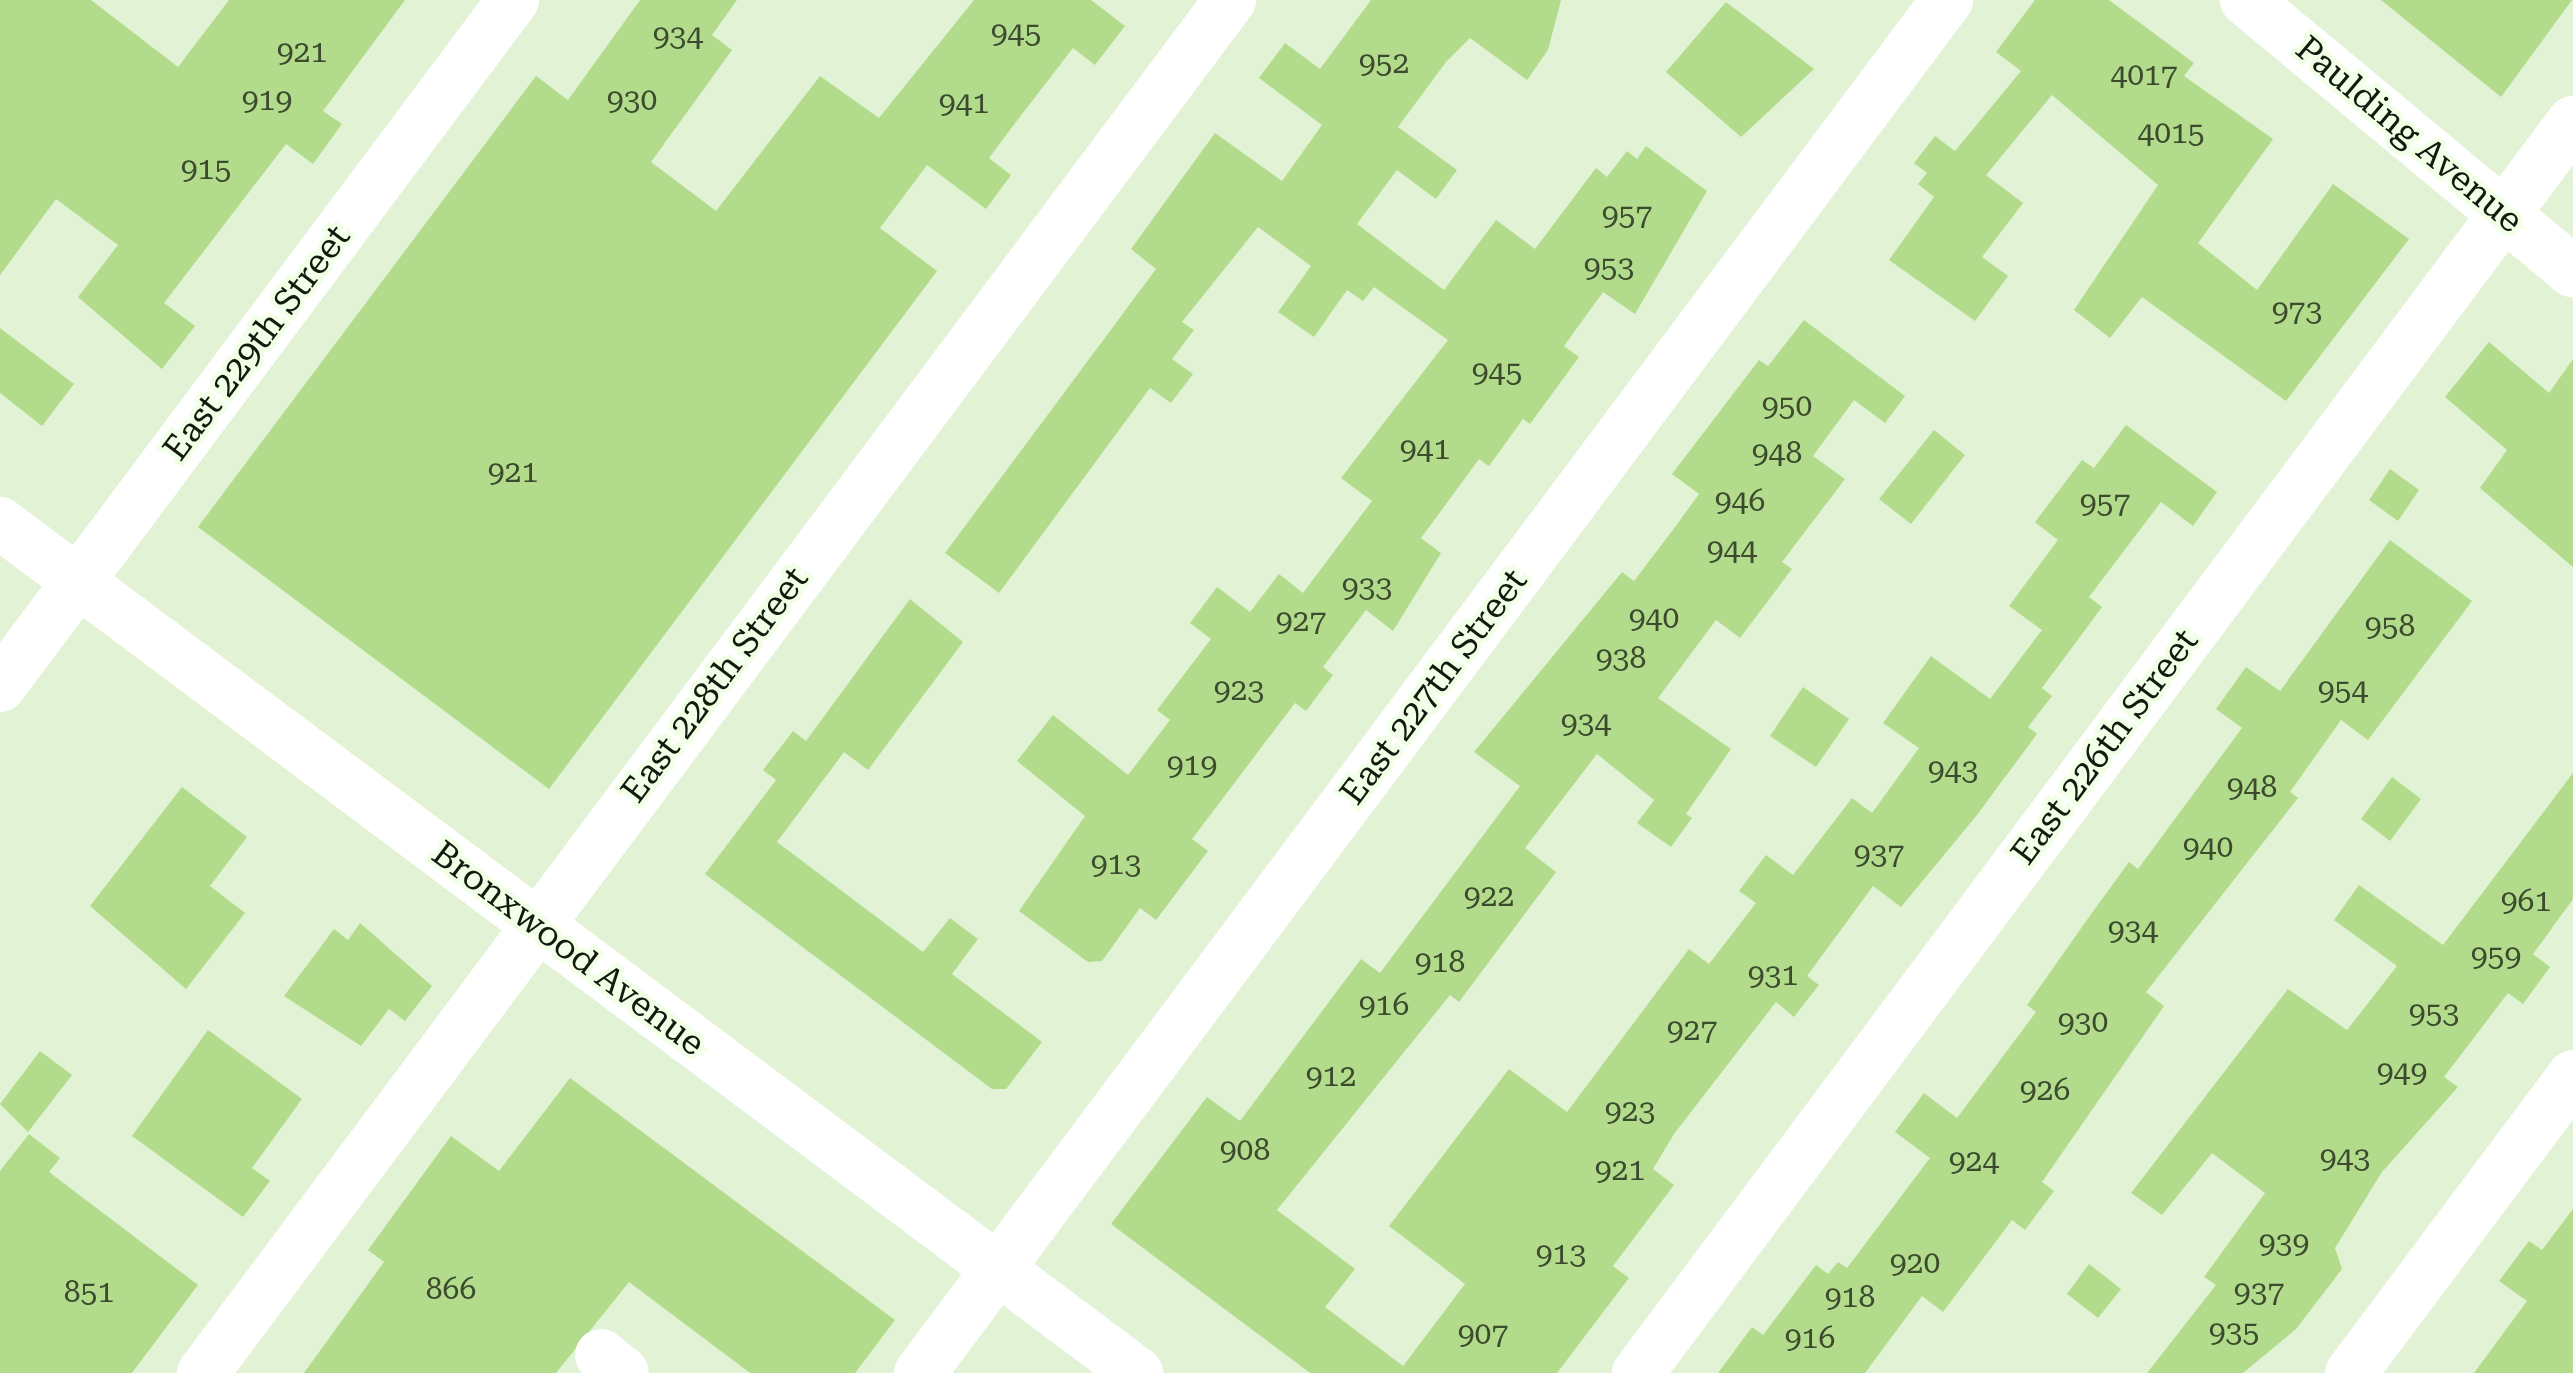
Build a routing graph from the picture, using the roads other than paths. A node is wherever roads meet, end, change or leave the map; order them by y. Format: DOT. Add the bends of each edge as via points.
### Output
graph roads {
  1 [pos="514,0"];
  2 [pos="1230,0"];
  3 [pos="1948,0"];
  4 [pos="2246,0"];
  5 [pos="2573,122"];
  6 [pos="2504,214"];
  7 [pos="2573,271"];
  8 [pos="0,523"];
  9 [pos="78,581"];
  10 [pos="0,686"];
  11 [pos="538,925"];
  12 [pos="2573,1076"];
  13 [pos="998,1269"];
  14 [pos="203,1373"];
  15 [pos="920,1373"];
  16 [pos="1137,1373"];
  17 [pos="1638,1373"];
  18 [pos="2352,1373"];
  1 -- 9 [label="street, East 229th Street"];
  2 -- 11 [label="street, East 228th Street"];
  3 -- 13 [label="street, East 227th Street"];
  4 -- 6 [label="street, Paulding Avenue"];
  5 -- 6 [label="street, East 226th Street"];
  6 -- 7 [label="street, Paulding Avenue"];
  6 -- 17 [label="street, East 226th Street"];
  8 -- 9 [label="street, Bronxwood Avenue"];
  9 -- 10 [label="street, East 229th Street"];
  9 -- 11 [label="street, Bronxwood Avenue"];
  11 -- 13 [label="street, Bronxwood Avenue"];
  11 -- 14 [label="street, East 228th Street"];
  12 -- 18 [label="street"];
  13 -- 15 [label="street, East 227th Street"];
  13 -- 16 [label="street, Bronxwood Avenue"];
}
